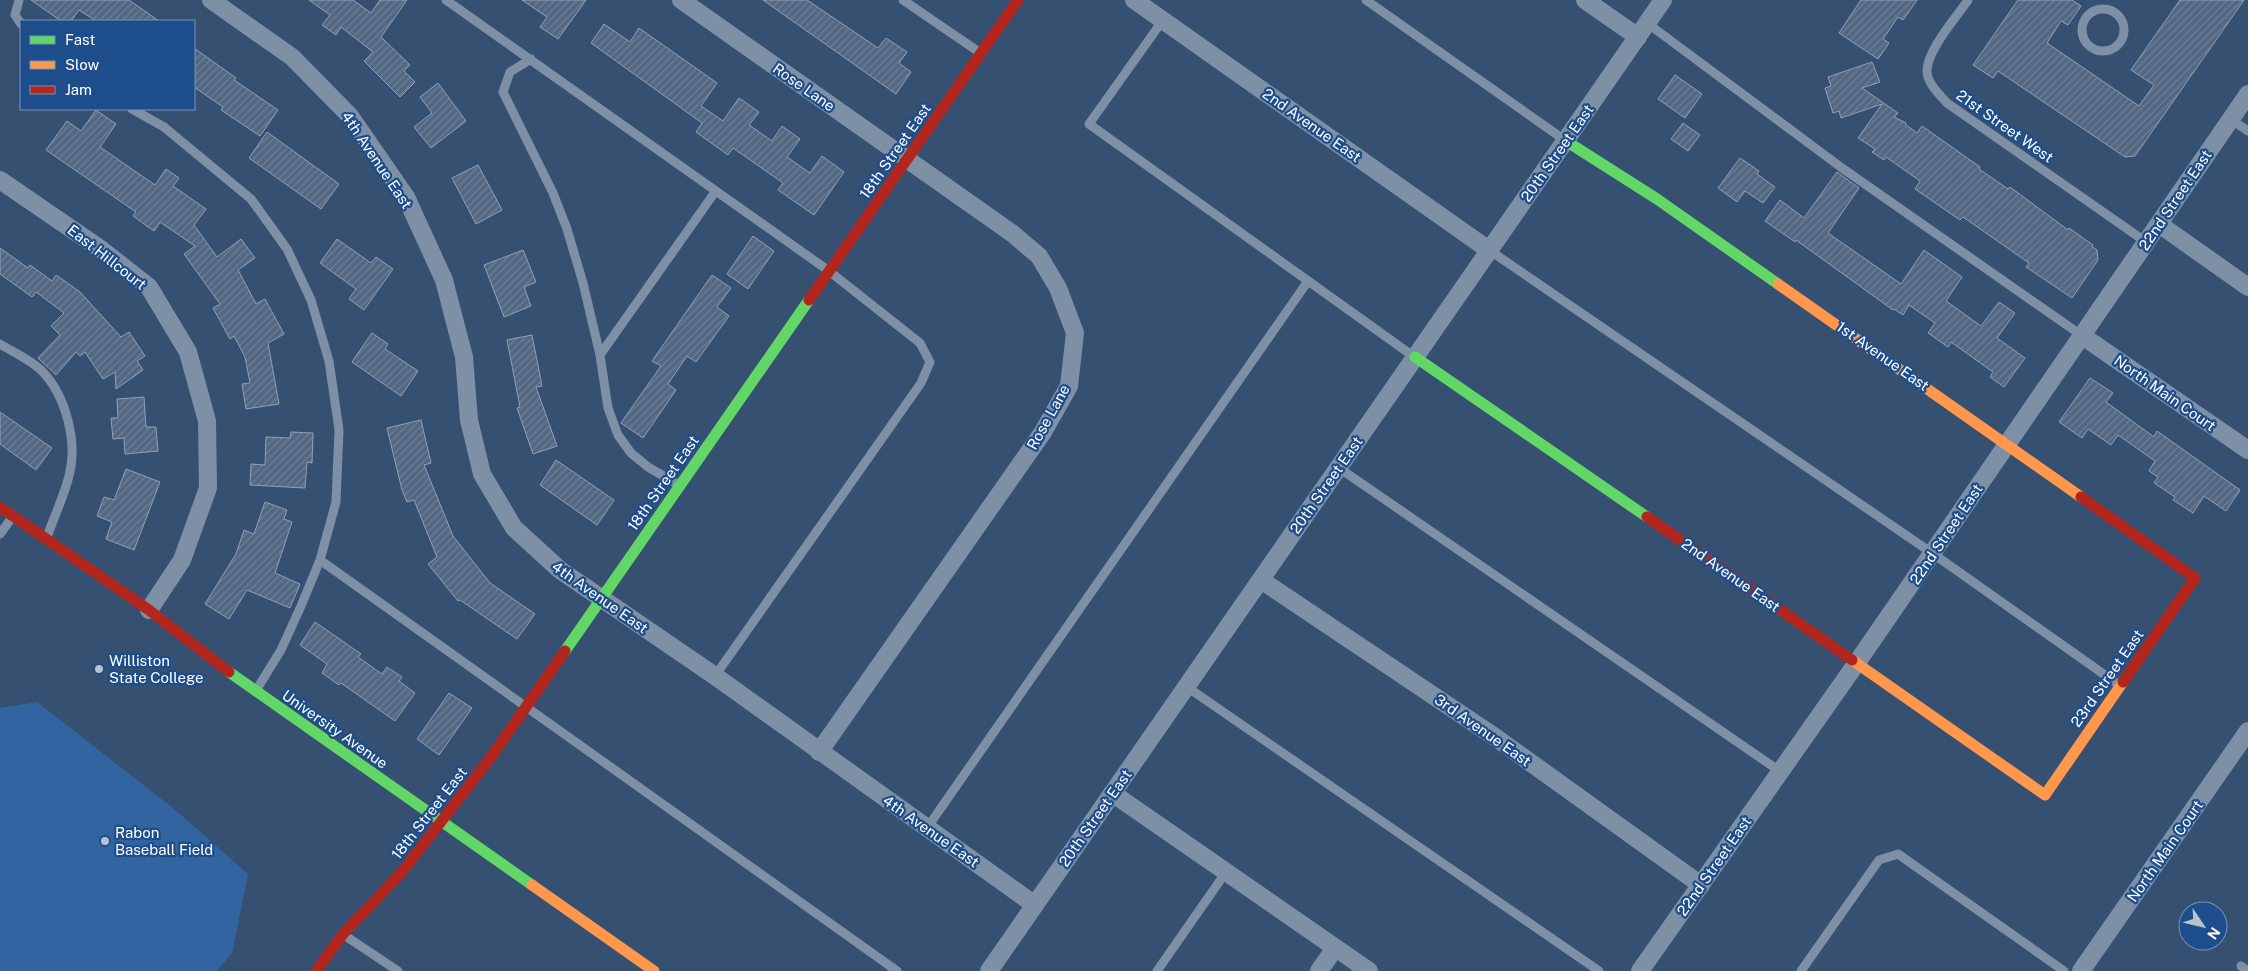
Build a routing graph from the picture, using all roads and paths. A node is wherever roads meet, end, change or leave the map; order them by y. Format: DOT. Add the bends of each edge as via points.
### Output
graph roads {
  1 [pos="19,0"];
  2 [pos="212,0"];
  3 [pos="446,0"];
  4 [pos="681,0"];
  5 [pos="903,0"];
  6 [pos="1018,0"];
  7 [pos="1134,0"];
  8 [pos="1366,0"];
  9 [pos="1585,0"];
  10 [pos="1663,0"];
  11 [pos="1968,0"];
  12 [pos="2108,0"];
  13 [pos="2102,9"];
  14 [pos="1163,20"];
  15 [pos="20,22"];
  16 [pos="1643,30"];
  17 [pos="981,54"];
  18 [pos="531,59"];
  19 [pos="2248,94"];
  20 [pos="134,110"];
  21 [pos="2230,119"];
  22 [pos="2248,131"];
  23 [pos="1566,141"];
  24 [pos="907,160"];
  25 [pos="0,180"];
  26 [pos="715,192"];
  27 [pos="2159,224"];
  28 [pos="2146,242"];
  29 [pos="1489,250"];
  30 [pos="829,271"];
  31 [pos="1308,281"];
  32 [pos="2248,287"];
  33 [pos="2082,335"];
  34 [pos="0,344"];
  35 [pos="600,355"];
  36 [pos="1415,357"];
  37 [pos="2008,444"];
  38 [pos="2248,450"];
  39 [pos="1339,468"];
  40 [pos="679,485"];
  41 [pos="0,508"];
  42 [pos="13,516"];
  43 [pos="0,534"];
  44 [pos="46,538"];
  45 [pos="1932,553"];
  46 [pos="320,560"];
  47 [pos="2196,578"];
  48 [pos="1261,580"];
  49 [pos="601,598"];
  50 [pos="149,610"];
  51 [pos="1856,664"];
  52 [pos="715,676"];
  53 [pos="2119,685"];
  54 [pos="1186,687"];
  55 [pos="256,692"];
  56 [pos="526,707"];
  57 [pos="2248,731"];
  58 [pos="819,752"];
  59 [pos="1781,772"];
  60 [pos="1112,793"];
  61 [pos="2044,795"];
  62 [pos="441,822"];
  63 [pos="927,828"];
  64 [pos="1226,872"];
  65 [pos="1701,885"];
  66 [pos="1035,904"];
  67 [pos="343,934"];
  68 [pos="1335,948"];
  69 [pos="316,971"];
  70 [pos="398,971"];
  71 [pos="654,971"];
  72 [pos="897,971"];
  73 [pos="989,971"];
  74 [pos="1157,971"];
  75 [pos="1319,971"];
  76 [pos="1369,971"];
  77 [pos="1599,971"];
  78 [pos="1640,971"];
  79 [pos="1801,971"];
  80 [pos="2064,971"];
  81 [pos="2081,971"];
  1 -- 15 [label="lane" via="15,15"];
  2 -- 49 [label="street, 4th Avenue East" via="292,57 350,116 406,197 444,280 464,357 469,420 482,474 514,528 560,570"];
  3 -- 18 [label="lane"];
  4 -- 24 [label="street, Rose Lane"];
  5 -- 17 [label="lane"];
  6 -- 17 [label="street, 18th Street East"];
  7 -- 14 [label="street, 2nd Avenue East"];
  8 -- 23 [label="lane"];
  9 -- 16 [label="street"];
  10 -- 16 [label="street, 20th Street East"];
  11 -- 28 [label="lane, 21st Street West" via="1931,53 1926,72 1933,87 1946,103"];
  12 -- 13 [label="lane"];
  13 -- 13 [label="lane" via="2120,18 2124,31 2119,44 2107,51 2087,45 2081,32 2085,19 2095,10"];
  14 -- 29 [label="street, 2nd Avenue East"];
  14 -- 31 [label="lane" via="1089,124"];
  16 -- 23 [label="street, 20th Street East"];
  16 -- 33 [label="lane"];
  17 -- 24 [label="street, 18th Street East"];
  18 -- 26 [label="lane"];
  18 -- 35 [label="lane" via="510,72 503,92 553,193 567,229"];
  19 -- 21 [label="street, 22nd Street East"];
  20 -- 46 [label="lane" via="164,127 251,199 287,249 312,300 329,361 339,430 336,502"];
  21 -- 22 [label="lane"];
  21 -- 27 [label="street, 22nd Street East"];
  23 -- 29 [label="street, 20th Street East"];
  23 -- 37 [label="street, 1st Avenue East" via="1657,199"];
  24 -- 30 [label="street, 18th Street East"];
  24 -- 58 [label="street, Rose Lane" via="1039,256 1058,288 1075,333 1069,386 1044,432"];
  25 -- 50 [label="street, East Hillcourt" via="102,250 149,287 188,352 207,421 208,488 182,560"];
  26 -- 30 [label="lane"];
  26 -- 35 [label="lane"];
  27 -- 28 [label="street, 22nd Street East"];
  27 -- 32 [label="street"];
  28 -- 33 [label="street, 22nd Street East"];
  29 -- 36 [label="street, 20th Street East"];
  29 -- 45 [label="lane"];
  30 -- 40 [label="street, 18th Street East"];
  30 -- 52 [label="lane" via="920,343 930,362 921,383"];
  31 -- 36 [label="lane"];
  31 -- 63 [label="lane"];
  33 -- 37 [label="street, 22nd Street East"];
  33 -- 38 [label="street, North Main Court"];
  34 -- 44 [label="lane" via="42,371 65,412 72,442 70,475"];
  35 -- 40 [label="lane" via="608,408 618,435 631,453 648,467"];
  36 -- 39 [label="street, 20th Street East"];
  36 -- 51 [label="street, 2nd Avenue East"];
  37 -- 45 [label="street, 22nd Street East"];
  37 -- 47 [label="street, 1st Avenue East"];
  39 -- 48 [label="street, 20th Street East"];
  39 -- 59 [label="lane"];
  40 -- 49 [label="street, 18th Street East"];
  41 -- 42 [label="street, University Avenue"];
  42 -- 43 [label="lane"];
  42 -- 44 [label="street, University Avenue"];
  44 -- 50 [label="street, University Avenue"];
  45 -- 51 [label="street, 22nd Street East"];
  45 -- 53 [label="lane"];
  46 -- 55 [label="lane" via="281,650"];
  46 -- 56 [label="lane"];
  47 -- 53 [label="street, 23rd Street East"];
  48 -- 54 [label="street, 20th Street East"];
  48 -- 65 [label="street, 3rd Avenue East" via="1495,737"];
  49 -- 52 [label="street, 4th Avenue East"];
  49 -- 56 [label="street, 18th Street East"];
  50 -- 55 [label="street, University Avenue"];
  51 -- 59 [label="street, 22nd Street East"];
  51 -- 61 [label="street, 2nd Avenue East"];
  52 -- 58 [label="street, 4th Avenue East"];
  53 -- 61 [label="street, 23rd Street East"];
  54 -- 60 [label="street, 20th Street East"];
  54 -- 77 [label="lane"];
  55 -- 62 [label="street, University Avenue"];
  56 -- 62 [label="street, 18th Street East"];
  56 -- 72 [label="lane"];
  57 -- 81 [label="street, North Main Court"];
  58 -- 63 [label="street, 4th Avenue East"];
  59 -- 65 [label="street, 22nd Street East"];
  60 -- 64 [label="street"];
  60 -- 66 [label="street, 20th Street East"];
  62 -- 67 [label="street, 18th Street East" via="402,872"];
  62 -- 71 [label="street, University Avenue"];
  63 -- 66 [label="street, 4th Avenue East"];
  64 -- 68 [label="street"];
  64 -- 74 [label="lane"];
  65 -- 78 [label="street, 22nd Street East"];
  66 -- 73 [label="street, 20th Street East"];
  67 -- 69 [label="street, 18th Street East"];
  67 -- 70 [label="lane"];
  68 -- 75 [label="street"];
  68 -- 76 [label="street"];
  79 -- 80 [label="lane" via="1879,860 1898,854"];
}
